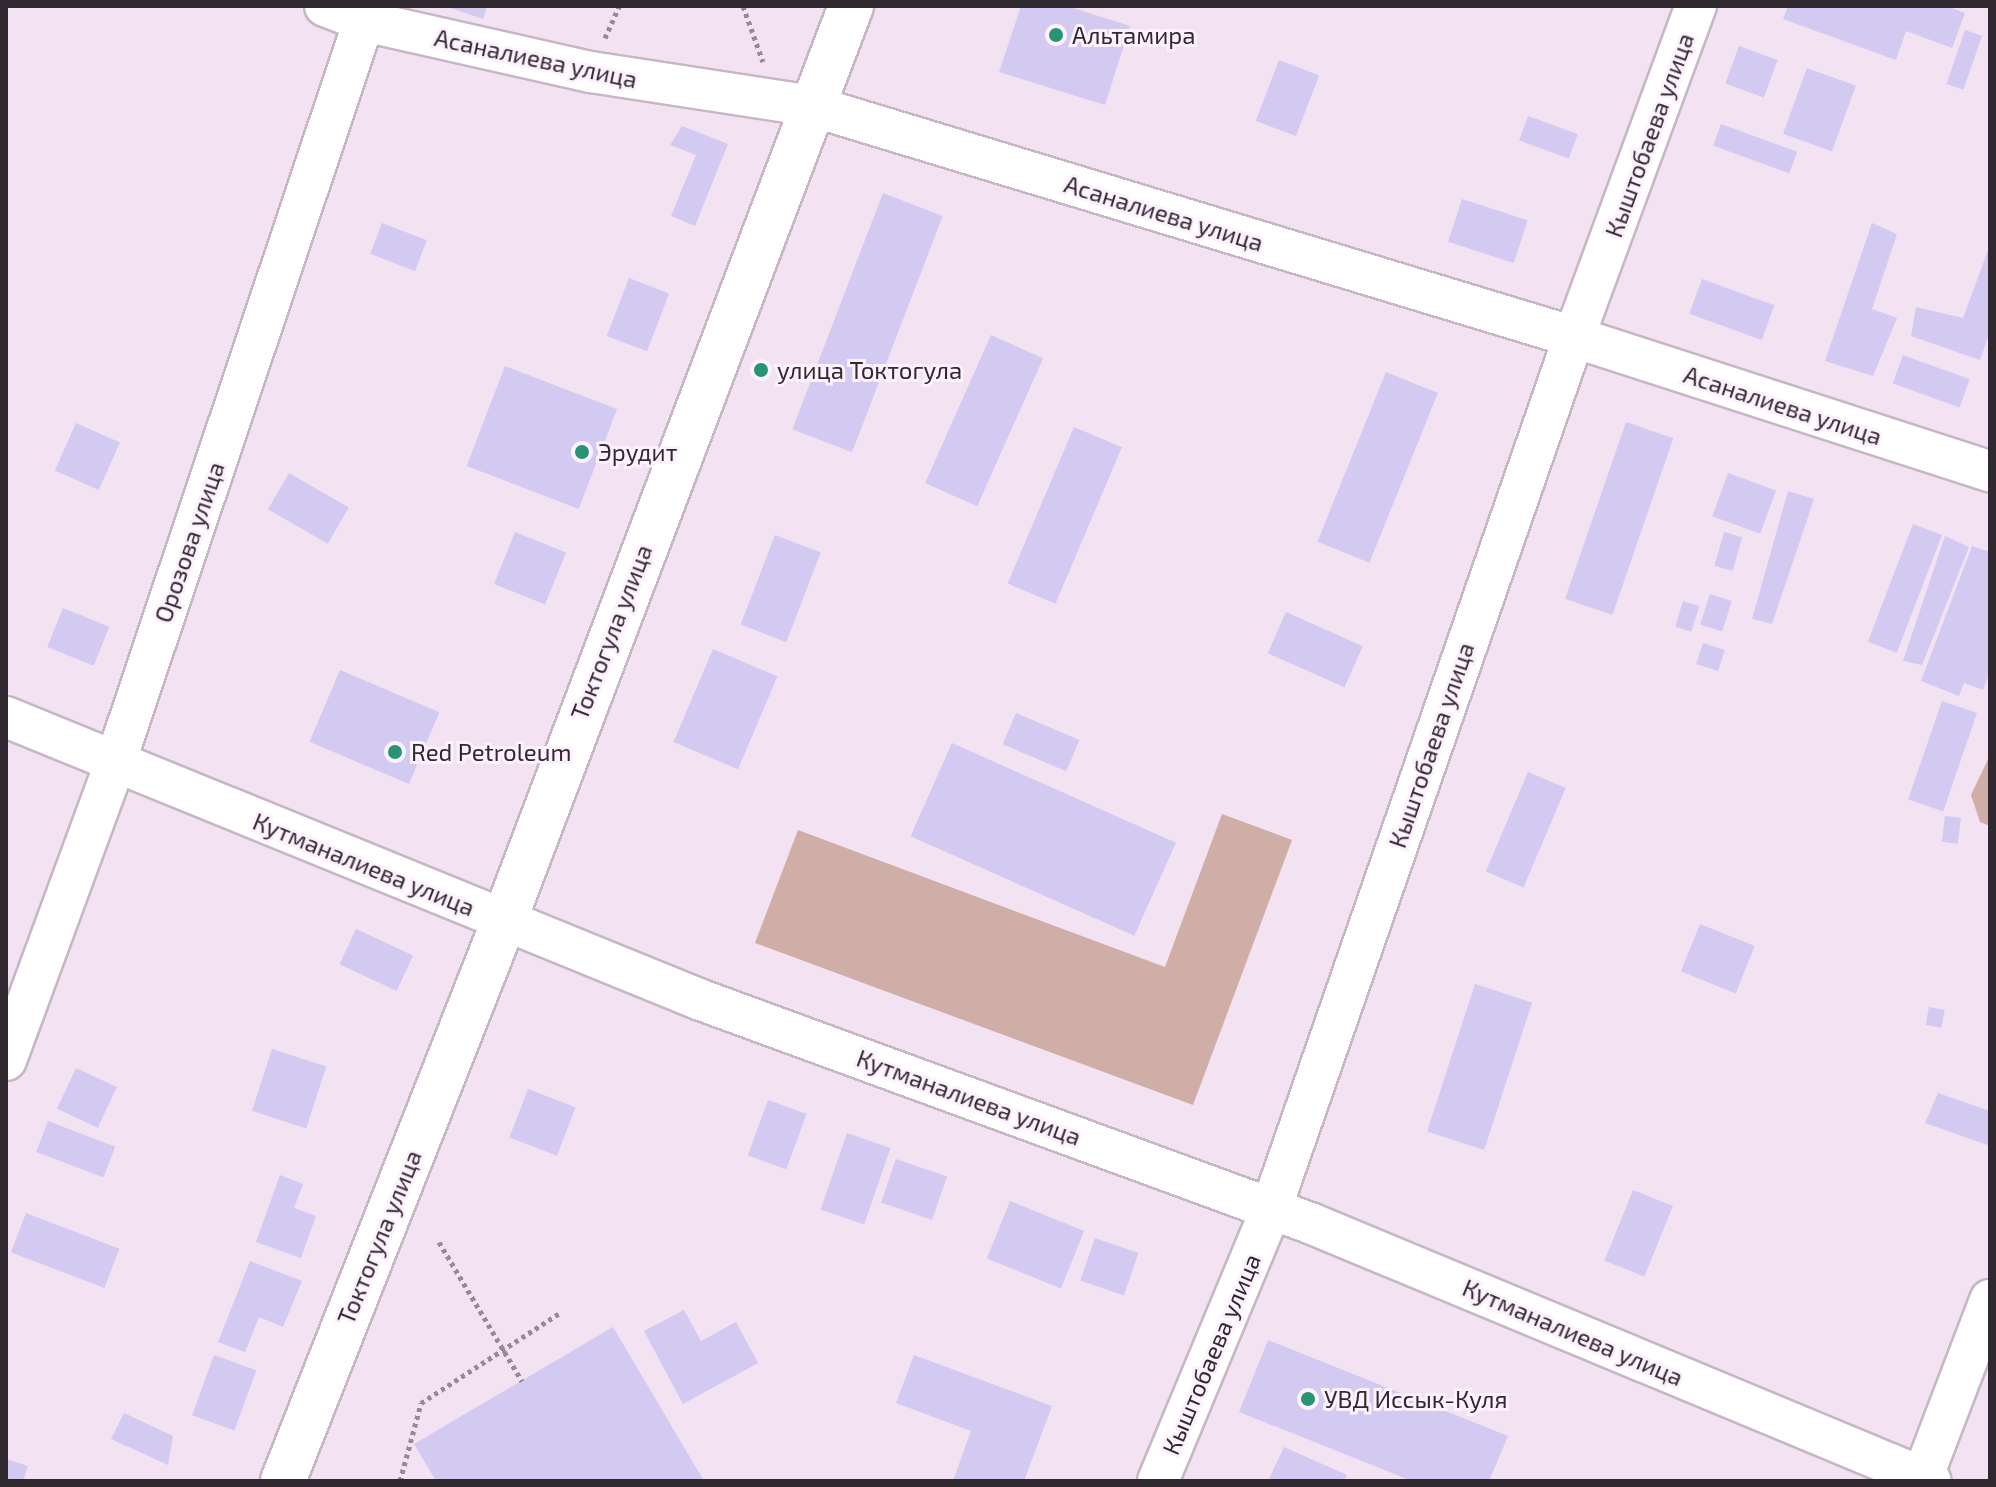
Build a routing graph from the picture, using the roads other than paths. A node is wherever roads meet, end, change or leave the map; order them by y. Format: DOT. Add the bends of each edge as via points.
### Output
graph roads {
  1 [pos="325,6"];
  2 [pos="851,6"];
  3 [pos="1696,6"];
  4 [pos="364,21"];
  5 [pos="812,106"];
  6 [pos="1574,337"];
  7 [pos="1990,471"];
  8 [pos="6,717"];
  9 [pos="115,763"];
  10 [pos="504,921"];
  11 [pos="6,1060"];
  12 [pos="1271,1209"];
  13 [pos="1990,1300"];
  14 [pos="1925,1480"];
  15 [pos="283,1481"];
  16 [pos="1158,1481"];
  1 -- 4 [label="street, Асаналиева улица"];
  2 -- 5 [label="main road, Токтогула улица"];
  3 -- 6 [label="street, Кыштобаева улица"];
  4 -- 5 [label="street, Асаналиева улица" via="591,72"];
  4 -- 9 [label="street, Орозова улица"];
  5 -- 6 [label="street, Асаналиева улица"];
  5 -- 10 [label="main road, Токтогула улица"];
  6 -- 7 [label="street, Асаналиева улица"];
  6 -- 12 [label="street, Кыштобаева улица"];
  8 -- 9 [label="street, Кутманалиева улица"];
  9 -- 10 [label="street, Кутманалиева улица"];
  9 -- 11 [label="street, Орозова улица"];
  10 -- 12 [label="street, Кутманалиева улица" via="701,1000"];
  10 -- 15 [label="main road, Токтогула улица"];
  12 -- 14 [label="street, Кутманалиева улица"];
  12 -- 16 [label="street, Кыштобаева улица"];
  13 -- 14 [label="street" via="1933,1439"];
}
